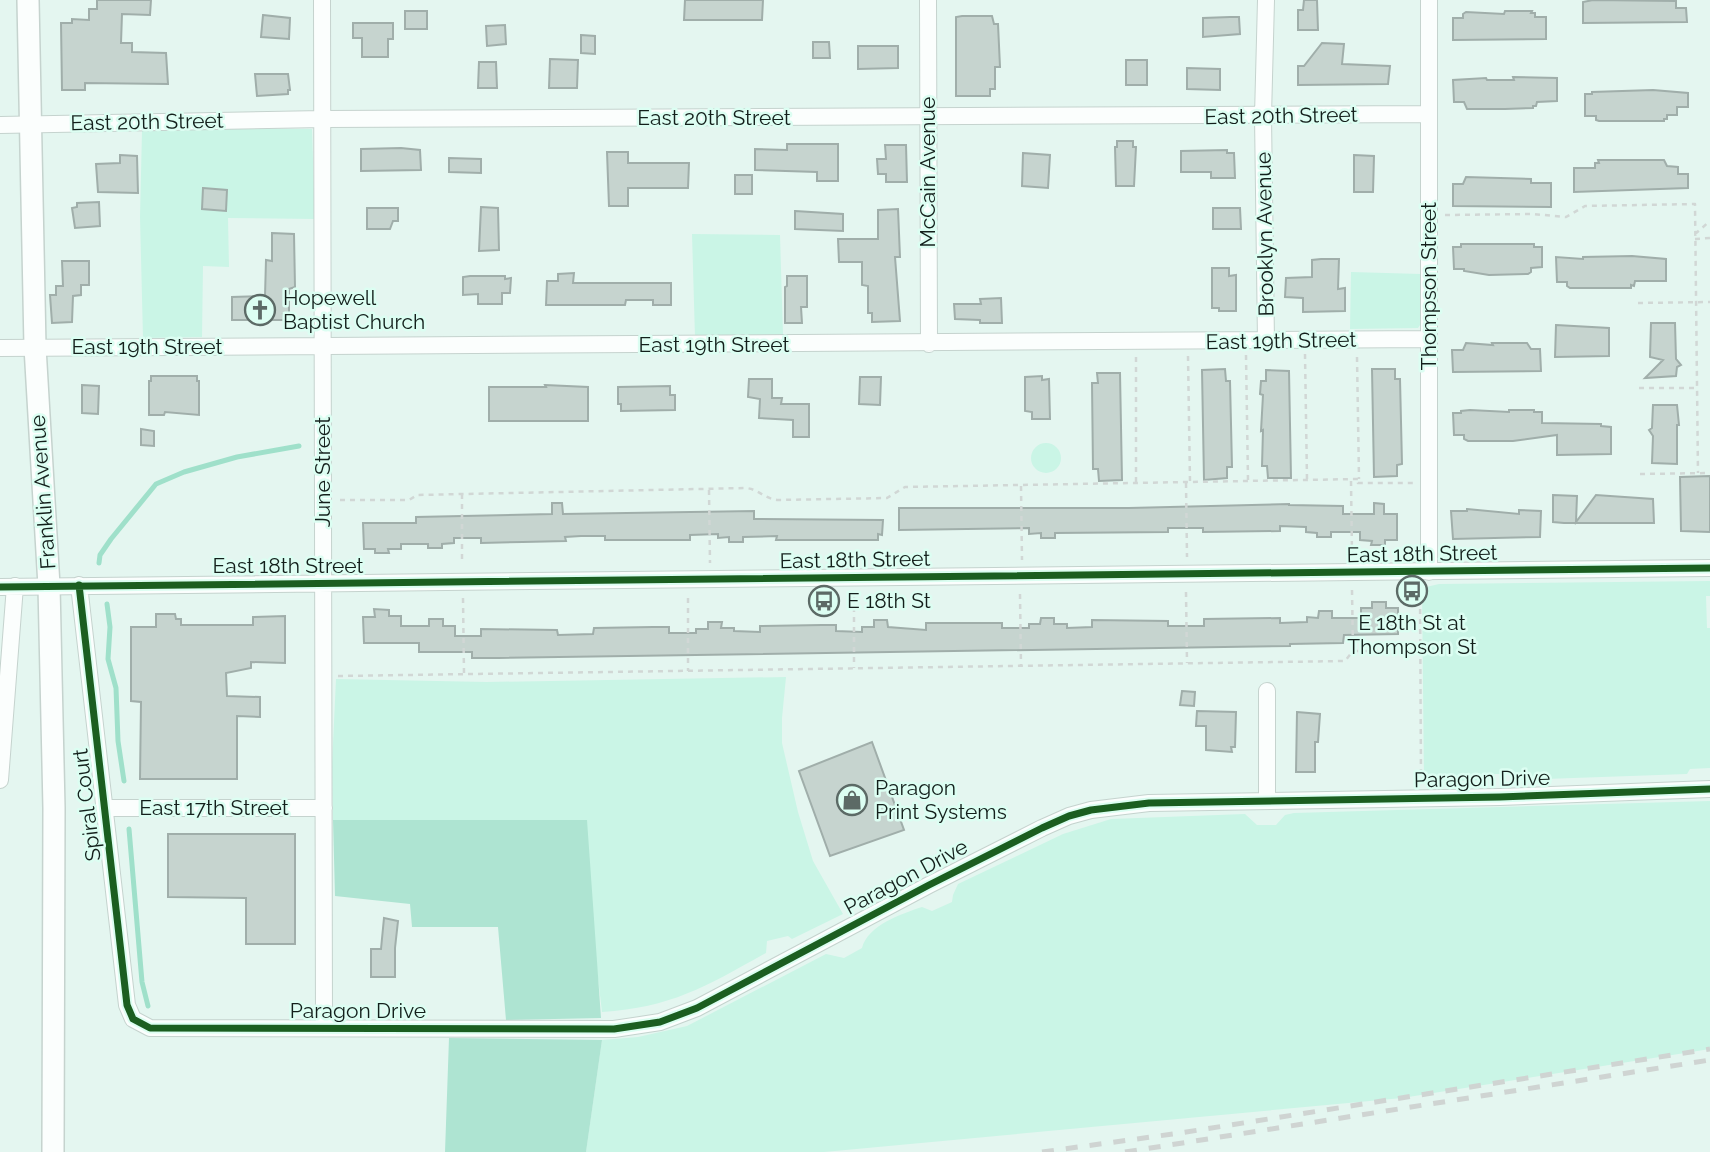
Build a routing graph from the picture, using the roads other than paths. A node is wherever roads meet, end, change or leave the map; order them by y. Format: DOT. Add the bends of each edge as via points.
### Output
graph roads {
  1 [pos="28,0"];
  2 [pos="322,0"];
  3 [pos="928,0"];
  4 [pos="1266,0"];
  5 [pos="1429,0"];
  6 [pos="1429,114"];
  7 [pos="1263,116"];
  8 [pos="928,117"];
  9 [pos="323,119"];
  10 [pos="30,124"];
  11 [pos="0,125"];
  12 [pos="1429,340"];
  13 [pos="1266,342"];
  14 [pos="929,344"];
  15 [pos="323,346"];
  16 [pos="34,347"];
  17 [pos="0,348"];
  18 [pos="1710,568"];
  19 [pos="1429,572"];
  20 [pos="324,583"];
  21 [pos="79,585"];
  22 [pos="8,586"];
  23 [pos="49,586"];
  24 [pos="1267,691"];
  25 [pos="0,780"];
  26 [pos="1710,789"];
  27 [pos="1267,800"];
  28 [pos="105,808"];
  29 [pos="324,808"];
  30 [pos="133,1019"];
  31 [pos="324,1028"];
  32 [pos="53,1152"];
  1 -- 10 [label="street, Franklin Avenue"];
  2 -- 9 [label="street, June Street"];
  3 -- 8 [label="street, McCain Avenue"];
  4 -- 7 [label="street, Brooklyn Avenue"];
  5 -- 6 [label="street, Thompson Street"];
  6 -- 7 [label="street, East 20th Street"];
  6 -- 12 [label="street, Thompson Street"];
  7 -- 8 [label="street, East 20th Street"];
  7 -- 13 [label="street, Brooklyn Avenue"];
  8 -- 9 [label="street, East 20th Street"];
  8 -- 14 [label="street, McCain Avenue"];
  9 -- 10 [label="street, East 20th Street"];
  9 -- 15 [label="street, June Street"];
  10 -- 11 [label="street, East 20th Street"];
  10 -- 16 [label="street, Franklin Avenue"];
  12 -- 13 [label="street, East 19th Street"];
  12 -- 19 [label="street, Thompson Street"];
  13 -- 14 [label="street, East 19th Street"];
  14 -- 15 [label="street, East 19th Street"];
  15 -- 16 [label="street, East 19th Street"];
  15 -- 20 [label="street, June Street"];
  16 -- 17 [label="street, East 19th Street"];
  16 -- 23 [label="street, Franklin Avenue"];
  18 -- 19 [label="street, East 18th Street"];
  19 -- 20 [label="street, East 18th Street"];
  20 -- 21 [label="street, East 18th Street"];
  20 -- 29 [label="street, June Street"];
  21 -- 23 [label="street, East 18th Street"];
  21 -- 28 [label="street, Spiral Court"];
  22 -- 23 [label="street, East 18th Street"];
  22 -- 25 [label="street"];
  23 -- 32 [label="street, Franklin Avenue"];
  24 -- 27 [label="street"];
  26 -- 27 [label="street, Paragon Drive"];
  27 -- 31 [label="street, Paragon Drive" via="1149,803 1069,816 696,1008 660,1022 614,1029"];
  28 -- 29 [label="street, East 17th Street"];
  28 -- 30 [label="street, Spiral Court" via="127,1005"];
  29 -- 31 [label="street, June Street"];
  30 -- 31 [label="street, Paragon Drive" via="150,1028"];
}
